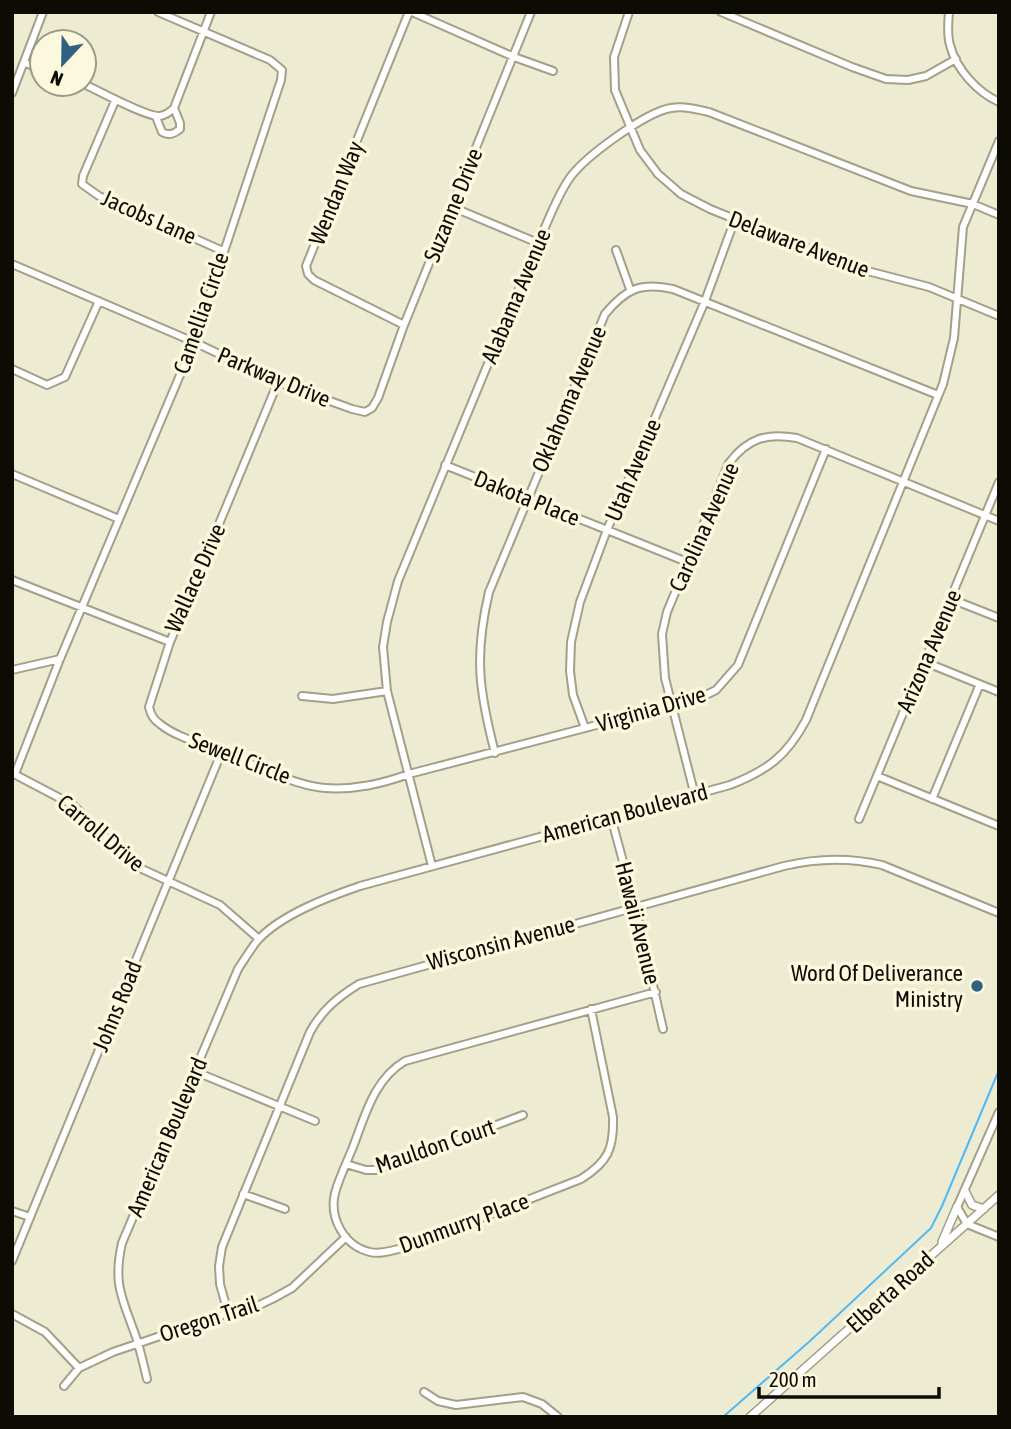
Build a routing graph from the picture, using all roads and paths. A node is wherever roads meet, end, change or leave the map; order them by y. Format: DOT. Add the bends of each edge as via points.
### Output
graph roads {
  1 [pos="43,12"];
  2 [pos="158,12"];
  3 [pos="211,12"];
  4 [pos="411,12"];
  5 [pos="531,12"];
  6 [pos="629,12"];
  7 [pos="721,12"];
  8 [pos="949,12"];
  9 [pos="203,32"];
  10 [pos="513,57"];
  11 [pos="956,59"];
  12 [pos="25,63"];
  13 [pos="28,64"];
  14 [pos="552,71"];
  15 [pos="98,91"];
  16 [pos="12,93"];
  17 [pos="116,101"];
  18 [pos="999,102"];
  19 [pos="174,108"];
  20 [pos="156,117"];
  21 [pos="631,129"];
  22 [pos="999,141"];
  23 [pos="973,204"];
  24 [pos="452,207"];
  25 [pos="999,215"];
  26 [pos="735,219"];
  27 [pos="538,243"];
  28 [pos="616,250"];
  29 [pos="223,251"];
  30 [pos="12,264"];
  31 [pos="630,289"];
  32 [pos="957,298"];
  33 [pos="99,301"];
  34 [pos="705,301"];
  35 [pos="999,316"];
  36 [pos="404,325"];
  37 [pos="194,342"];
  38 [pos="12,369"];
  39 [pos="278,382"];
  40 [pos="938,395"];
  41 [pos="378,398"];
  42 [pos="826,449"];
  43 [pos="444,465"];
  44 [pos="12,474"];
  45 [pos="904,481"];
  46 [pos="999,482"];
  47 [pos="527,497"];
  48 [pos="985,516"];
  49 [pos="119,519"];
  50 [pos="999,522"];
  51 [pos="607,530"];
  52 [pos="687,562"];
  53 [pos="12,580"];
  54 [pos="951,599"];
  55 [pos="81,608"];
  56 [pos="999,618"];
  57 [pos="170,642"];
  58 [pos="60,659"];
  59 [pos="925,662"];
  60 [pos="12,670"];
  61 [pos="980,684"];
  62 [pos="387,691"];
  63 [pos="999,692"];
  64 [pos="302,696"];
  65 [pos="672,705"];
  66 [pos="585,728"];
  67 [pos="222,751"];
  68 [pos="495,753"];
  69 [pos="14,773"];
  70 [pos="409,774"];
  71 [pos="877,776"];
  72 [pos="695,796"];
  73 [pos="932,799"];
  74 [pos="611,817"];
  75 [pos="859,819"];
  76 [pos="999,826"];
  77 [pos="432,866"];
  78 [pos="169,880"];
  79 [pos="635,906"];
  80 [pos="999,913"];
  81 [pos="259,939"];
  82 [pos="656,992"];
  83 [pos="590,1009"];
  84 [pos="663,1030"];
  85 [pos="194,1071"];
  86 [pos="278,1106"];
  87 [pos="999,1112"];
  88 [pos="523,1115"];
  89 [pos="315,1121"];
  90 [pos="346,1164"];
  91 [pos="965,1191"];
  92 [pos="243,1194"];
  93 [pos="999,1195"];
  94 [pos="957,1207"];
  95 [pos="285,1209"];
  96 [pos="984,1209"];
  97 [pos="12,1211"];
  98 [pos="30,1217"];
  99 [pos="967,1224"];
  100 [pos="346,1237"];
  101 [pos="999,1237"];
  102 [pos="941,1246"];
  103 [pos="12,1261"];
  104 [pos="228,1313"];
  105 [pos="12,1314"];
  106 [pos="138,1342"];
  107 [pos="79,1368"];
  108 [pos="147,1379"];
  109 [pos="64,1386"];
  110 [pos="424,1392"];
  111 [pos="558,1417"];
  112 [pos="750,1417"];
  1 -- 12 [label="street"];
  2 -- 9 [label="street, Camellia Circle"];
  3 -- 9 [label="street"];
  4 -- 10 [label="street"];
  4 -- 36 [label="street, Wendan Way" via="306,266 314,280"];
  5 -- 10 [label="street, Suzanne Drive"];
  6 -- 21 [label="street, Delaware Avenue" via="612,73"];
  7 -- 11 [label="street" via="886,79 926,76"];
  8 -- 11 [label="street" via="950,46"];
  9 -- 19 [label="street"];
  9 -- 29 [label="street, Camellia Circle" via="270,60 282,70"];
  10 -- 14 [label="street"];
  10 -- 24 [label="street, Suzanne Drive"];
  11 -- 18 [label="street" via="970,82"];
  12 -- 13 [label="street"];
  12 -- 16 [label="street"];
  15 -- 17 [label="street"];
  17 -- 20 [label="street"];
  17 -- 29 [label="street, Jacobs Lane" via="82,184 99,196"];
  19 -- 20 [label="street"];
  19 -- 20 [label="street" via="180,123 176,133 162,132"];
  21 -- 23 [label="street, Alabama Avenue" via="653,113 688,107 911,191"];
  21 -- 26 [label="street, Delaware Avenue" via="658,174 681,194"];
  21 -- 27 [label="street, Alabama Avenue" via="598,150 570,178"];
  22 -- 23 [label="street, American Boulevard"];
  23 -- 25 [label="street, Alabama Avenue"];
  23 -- 32 [label="street, American Boulevard" via="963,228"];
  24 -- 27 [label="street"];
  24 -- 36 [label="street, Suzanne Drive"];
  26 -- 32 [label="street, Delaware Avenue" via="856,268"];
  26 -- 34 [label="street, Utah Avenue"];
  27 -- 43 [label="street, Alabama Avenue"];
  28 -- 31 [label="street"];
  29 -- 37 [label="street, Camellia Circle"];
  30 -- 33 [label="street, Parkway Drive"];
  31 -- 34 [label="street" via="661,286"];
  31 -- 47 [label="street, Oklahoma Avenue" via="605,314"];
  32 -- 35 [label="street, Delaware Avenue"];
  32 -- 40 [label="street, American Boulevard" via="954,338"];
  33 -- 37 [label="street, Parkway Drive"];
  33 -- 38 [label="street" via="65,377 47,385"];
  34 -- 40 [label="street"];
  34 -- 51 [label="street, Utah Avenue"];
  36 -- 41 [label="street, Suzanne Drive"];
  37 -- 39 [label="street, Parkway Drive"];
  37 -- 49 [label="street, Camellia Circle"];
  39 -- 41 [label="street, Parkway Drive" via="365,412"];
  39 -- 57 [label="street, Wallace Drive"];
  40 -- 45 [label="street, American Boulevard"];
  42 -- 45 [label="street, Carolina Avenue"];
  42 -- 52 [label="street, Carolina Avenue" via="778,435 757,439 739,450 729,463"];
  42 -- 65 [label="street, Virginia Drive" via="738,665 716,690"];
  43 -- 47 [label="street, Dakota Place"];
  43 -- 62 [label="street, Alabama Avenue" via="398,580 387,622 383,647"];
  44 -- 49 [label="street"];
  45 -- 48 [label="street, Carolina Avenue"];
  45 -- 72 [label="street, American Boulevard" via="797,738 760,772"];
  46 -- 48 [label="street, Arizona Avenue"];
  47 -- 51 [label="street, Dakota Place"];
  47 -- 68 [label="street, Oklahoma Avenue" via="489,592 480,628 479,673"];
  48 -- 50 [label="street, Carolina Avenue"];
  48 -- 54 [label="street, Arizona Avenue"];
  49 -- 55 [label="street, Camellia Circle"];
  51 -- 52 [label="street, Dakota Place"];
  51 -- 66 [label="street, Utah Avenue" via="580,602 571,642 573,695"];
  52 -- 65 [label="street, Carolina Avenue" via="662,634"];
  53 -- 55 [label="street"];
  54 -- 56 [label="street"];
  54 -- 59 [label="street, Arizona Avenue"];
  55 -- 57 [label="street, Wallace Drive"];
  55 -- 58 [label="street"];
  57 -- 67 [label="street, Sewell Circle" via="153,687 152,717 177,734"];
  58 -- 60 [label="street"];
  58 -- 69 [label="street"];
  59 -- 61 [label="street"];
  59 -- 71 [label="street, Arizona Avenue"];
  61 -- 63 [label="street"];
  61 -- 73 [label="street"];
  62 -- 64 [label="street" via="333,699"];
  62 -- 70 [label="street, Alabama Avenue"];
  65 -- 66 [label="street, Virginia Drive"];
  65 -- 72 [label="street, Carolina Avenue"];
  66 -- 68 [label="street, Virginia Drive"];
  67 -- 70 [label="street, Sewell Circle" via="322,788 376,786"];
  67 -- 78 [label="street, Johns Road"];
  68 -- 70 [label="street, Virginia Drive"];
  69 -- 78 [label="street, Carroll Drive" via="73,805 142,869"];
  70 -- 77 [label="street, Alabama Avenue"];
  71 -- 73 [label="street"];
  71 -- 75 [label="street, Arizona Avenue"];
  72 -- 74 [label="street, American Boulevard"];
  73 -- 76 [label="street"];
  74 -- 77 [label="street, American Boulevard"];
  74 -- 79 [label="street, Hawaii Avenue"];
  77 -- 81 [label="street, American Boulevard" via="326,897"];
  78 -- 81 [label="street, Carroll Drive" via="220,905"];
  78 -- 98 [label="street, Johns Road"];
  79 -- 80 [label="street, Wisconsin Avenue" via="797,863 845,859 882,865"];
  79 -- 82 [label="street, Hawaii Avenue"];
  79 -- 86 [label="street, Wisconsin Avenue" via="359,984 319,1016"];
  81 -- 85 [label="street, American Boulevard" via="238,969"];
  82 -- 83 [label="street"];
  82 -- 84 [label="street, Hawaii Avenue"];
  83 -- 90 [label="street" via="396,1066 379,1086"];
  83 -- 100 [label="street, Dunmurry Place" via="612,1117 613,1134 603,1163 581,1179 407,1247 370,1252"];
  85 -- 86 [label="street"];
  85 -- 106 [label="street, American Boulevard" via="117,1265 123,1303"];
  86 -- 89 [label="street"];
  86 -- 92 [label="street, Wisconsin Avenue"];
  87 -- 91 [label="street"];
  88 -- 90 [label="street, Mauldon Court" via="377,1170"];
  90 -- 100 [label="street" via="333,1212"];
  91 -- 94 [label="street"];
  91 -- 96 [label="street" via="972,1205"];
  92 -- 95 [label="street"];
  92 -- 104 [label="street, Wisconsin Avenue" via="219,1266"];
  93 -- 96 [label="street, Elberta Road"];
  94 -- 99 [label="street"];
  94 -- 102 [label="street"];
  96 -- 99 [label="street, Elberta Road"];
  97 -- 98 [label="street"];
  98 -- 103 [label="street, Johns Road"];
  99 -- 101 [label="street"];
  99 -- 102 [label="street, Elberta Road"];
  100 -- 104 [label="street, Oregon Trail" via="292,1288 255,1307"];
  102 -- 112 [label="street, Elberta Road"];
  104 -- 106 [label="street, Oregon Trail"];
  105 -- 107 [label="street" via="45,1332"];
  106 -- 107 [label="street, Oregon Trail"];
  106 -- 108 [label="street, American Boulevard"];
  107 -- 109 [label="street, Oregon Trail"];
  110 -- 111 [label="street" via="456,1405 523,1397"];
}
